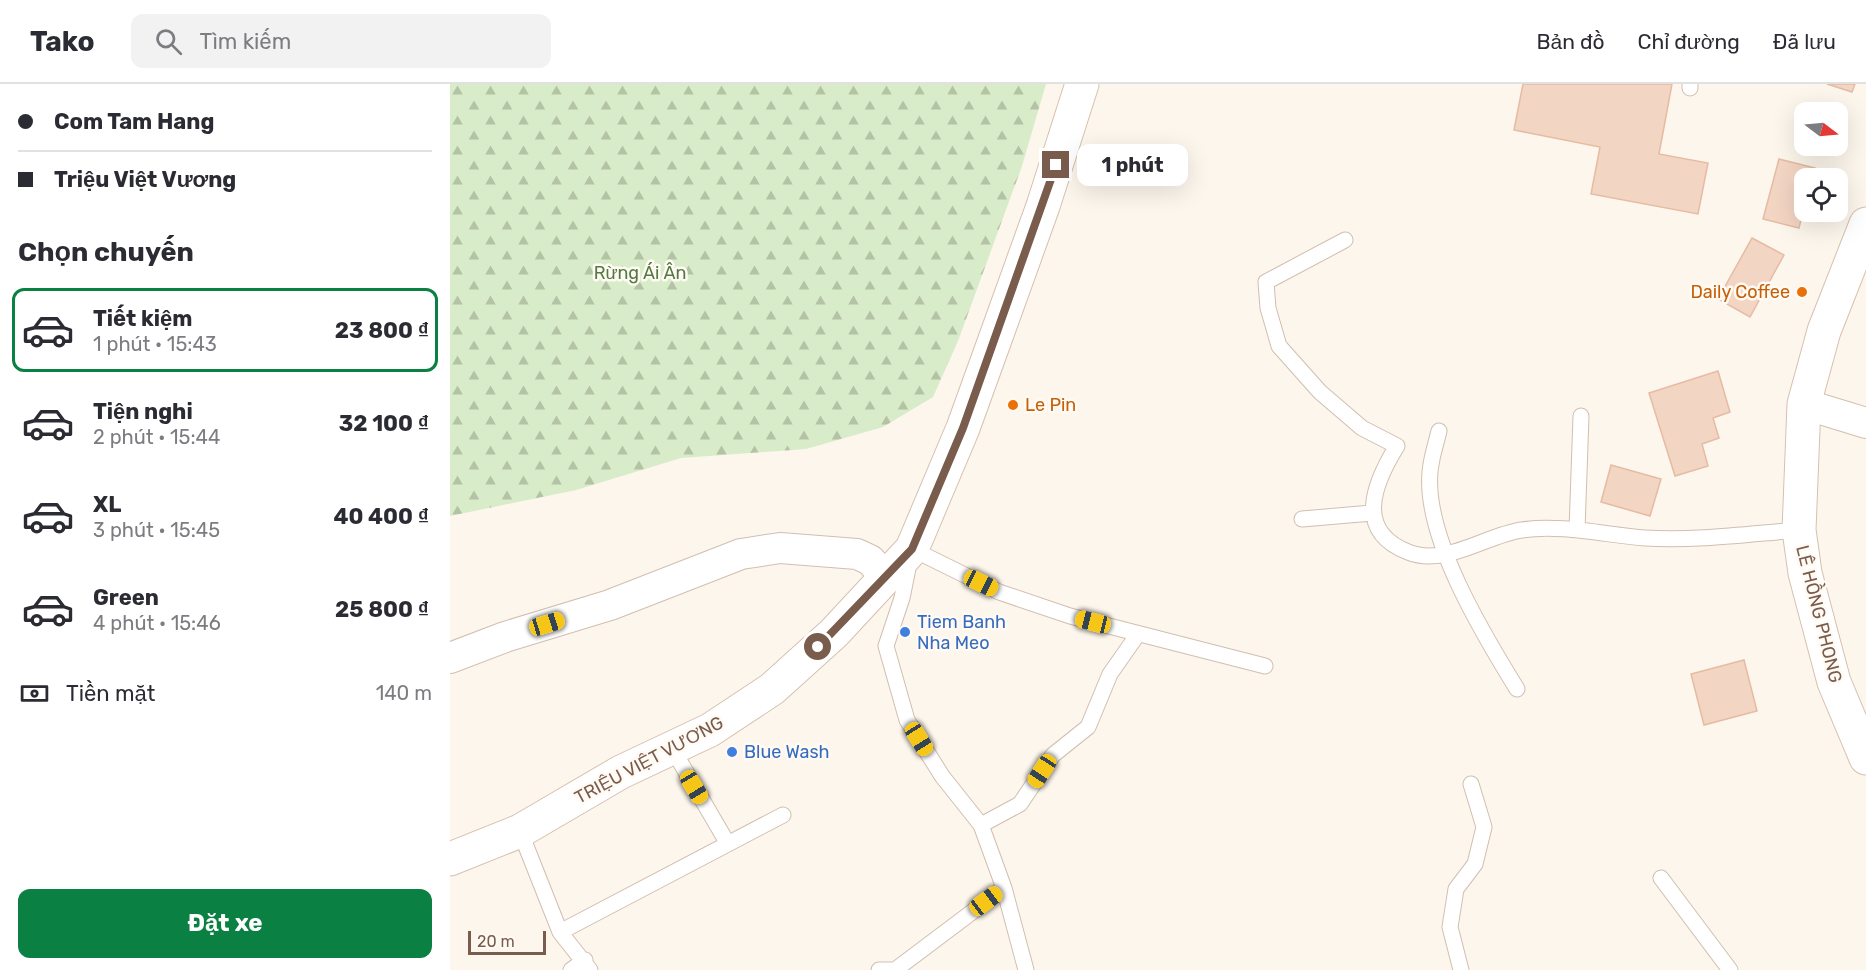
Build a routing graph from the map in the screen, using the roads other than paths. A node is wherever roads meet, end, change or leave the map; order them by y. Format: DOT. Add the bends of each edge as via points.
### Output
graph roads {
  1 [pos="1082,84"];
  2 [pos="1866,224"];
  3 [pos="1345,240"];
  4 [pos="1804,404"];
  5 [pos="1581,416"];
  6 [pos="1866,423"];
  7 [pos="1438,431"];
  8 [pos="1372,513"];
  9 [pos="1302,519"];
  10 [pos="1799,530"];
  11 [pos="1577,531"];
  12 [pos="912,549"];
  13 [pos="1447,554"];
  14 [pos="885,576"];
  15 [pos="1138,634"];
  16 [pos="450,658"];
  17 [pos="1265,666"];
  18 [pos="1516,689"];
  19 [pos="672,748"];
  20 [pos="1866,758"];
  21 [pos="1471,784"];
  22 [pos="783,815"];
  23 [pos="981,825"];
  24 [pos="520,831"];
  25 [pos="728,844"];
  26 [pos="450,859"];
  27 [pos="1661,878"];
  28 [pos="1004,888"];
  29 [pos="560,932"];
  30 [pos="587,965"];
  31 [pos="571,970"];
  32 [pos="879,970"];
  33 [pos="1026,970"];
  34 [pos="1461,970"];
  35 [pos="1730,970"];
  1 -- 12 [label="street, TRIỆU VIỆT VƯƠNG" via="993,345"];
  2 -- 4 [label="street, LÊ HỒNG PHONG" via="1824,331"];
  3 -- 8 [label="lane" via="1266,282 1268,308 1280,346 1320,392 1362,428 1397,446 1375,489"];
  4 -- 6 [label="street"];
  4 -- 10 [label="street, LÊ HỒNG PHONG"];
  5 -- 11 [label="lane"];
  7 -- 13 [label="lane" via="1430,473 1435,518"];
  8 -- 9 [label="lane"];
  8 -- 13 [label="lane" via="1380,531 1409,553"];
  10 -- 11 [label="lane" via="1680,538"];
  10 -- 20 [label="street, LÊ HỒNG PHONG" via="1805,573 1834,682"];
  11 -- 13 [label="lane" via="1523,530"];
  12 -- 14 [label="street, TRIỆU VIỆT VƯƠNG"];
  12 -- 15 [label="lane" via="999,592"];
  12 -- 23 [label="lane" via="886,646 907,720 942,776"];
  13 -- 18 [label="lane" via="1476,622"];
  14 -- 16 [label="street" via="870,560 857,554 780,548 741,554 610,605"];
  14 -- 19 [label="street, TRIỆU VIỆT VƯƠNG" via="834,633 771,689 710,730"];
  15 -- 17 [label="lane"];
  15 -- 23 [label="lane" via="1110,674 1088,727 1053,755 1020,804"];
  19 -- 24 [label="street, TRIỆU VIỆT VƯƠNG" via="621,772"];
  19 -- 25 [label="lane"];
  21 -- 34 [label="lane" via="1484,827 1475,864 1456,889 1450,927"];
  22 -- 25 [label="lane"];
  23 -- 28 [label="lane"];
  24 -- 26 [label="street, TRIỆU VIỆT VƯƠNG"];
  24 -- 29 [label="lane"];
  25 -- 29 [label="lane"];
  27 -- 35 [label="lane"];
  28 -- 32 [label="lane" via="895,970"];
  28 -- 33 [label="lane"];
  29 -- 30 [label="lane"];
  30 -- 31 [label="lane"];
}
